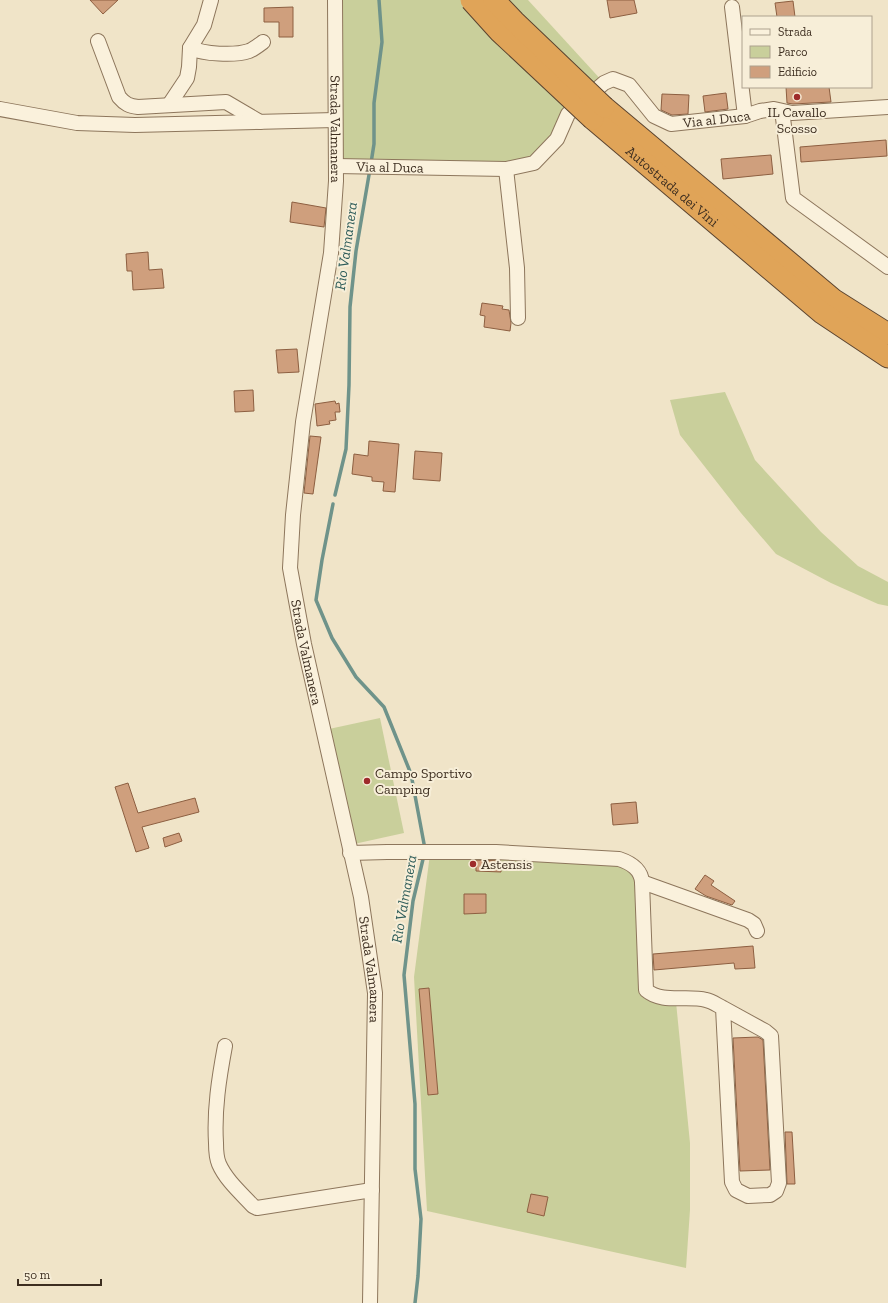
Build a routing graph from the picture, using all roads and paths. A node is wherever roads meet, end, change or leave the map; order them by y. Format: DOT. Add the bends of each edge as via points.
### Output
graph roads {
  1 [pos="211,0"];
  2 [pos="335,0"];
  3 [pos="471,0"];
  4 [pos="494,0"];
  5 [pos="732,7"];
  6 [pos="98,41"];
  7 [pos="263,42"];
  8 [pos="190,48"];
  9 [pos="169,105"];
  10 [pos="888,106"];
  11 [pos="0,109"];
  12 [pos="785,112"];
  13 [pos="598,113"];
  14 [pos="745,116"];
  15 [pos="335,120"];
  16 [pos="261,122"];
  17 [pos="336,166"];
  18 [pos="506,169"];
  19 [pos="888,267"];
  20 [pos="518,318"];
  21 [pos="888,334"];
  22 [pos="888,357"];
  23 [pos="350,853"];
  24 [pos="642,882"];
  25 [pos="757,931"];
  26 [pos="723,1008"];
  27 [pos="225,1046"];
  28 [pos="372,1190"];
  29 [pos="370,1303"];
  1 -- 8 [label="street" via="204,25"];
  2 -- 15 [label="street, Strada Valmanera"];
  3 -- 13 [label="highway, Autostrada dei Vini, bridge" via="499,31"];
  4 -- 13 [label="highway, Autostrada dei Vini, bridge"];
  5 -- 14 [label="street"];
  6 -- 9 [label="street" via="119,97 124,103 138,107"];
  7 -- 8 [label="street" via="249,51 232,53 215,54"];
  8 -- 9 [label="street" via="187,78"];
  9 -- 16 [label="street" via="226,102"];
  10 -- 12 [label="street, Via al Duca" via="792,114"];
  11 -- 16 [label="street" via="77,123 135,125"];
  12 -- 14 [label="street, Via al Duca" via="774,109"];
  12 -- 19 [label="street" via="783,118 793,198"];
  13 -- 21 [label="highway, Autostrada dei Vini" via="834,300"];
  13 -- 22 [label="highway, Autostrada dei Vini" via="822,313"];
  14 -- 18 [label="street, Via al Duca" via="671,124 654,116 629,85 613,79 568,114 557,139 534,163"];
  15 -- 16 [label="street"];
  15 -- 17 [label="street, Strada Valmanera"];
  17 -- 18 [label="street, Via al Duca"];
  17 -- 23 [label="street, Strada Valmanera" via="331,252 303,422 290,568"];
  18 -- 20 [label="street" via="517,268"];
  23 -- 24 [label="street" via="496,852 619,859 634,866 640,873"];
  23 -- 28 [label="street, Strada Valmanera" via="360,897 375,993"];
  24 -- 25 [label="street" via="748,920 754,924"];
  24 -- 26 [label="street" via="646,990 650,994 664,998 705,1000"];
  26 -- 26 [label="street" via="732,1182 736,1190 748,1196 770,1195 776,1191 779,1183 771,1036"];
  27 -- 28 [label="street" via="215,1114 218,1163 229,1180 253,1206 257,1208"];
  28 -- 29 [label="street, Strada Valmanera"];
}
